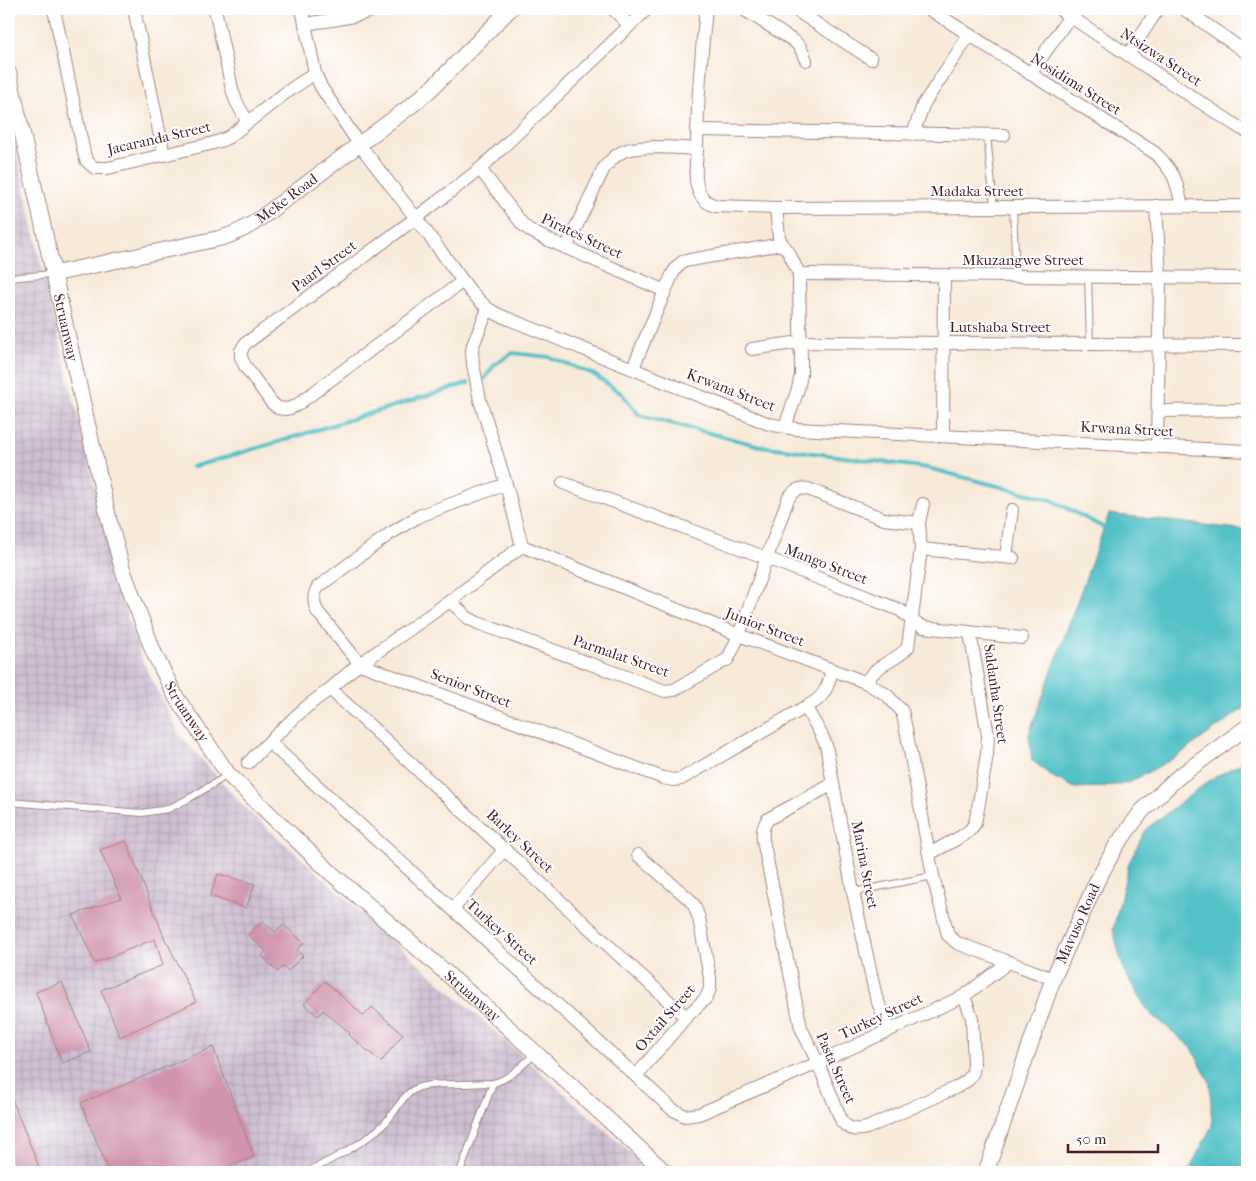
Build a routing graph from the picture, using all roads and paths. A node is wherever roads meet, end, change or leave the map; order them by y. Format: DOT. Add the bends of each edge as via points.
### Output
graph roads {
  1 [pos="54,9"];
  2 [pos="134,9"];
  3 [pos="215,9"];
  4 [pos="302,9"];
  5 [pos="376,9"];
  6 [pos="510,9"];
  7 [pos="613,9"];
  8 [pos="647,9"];
  9 [pos="706,9"];
  10 [pos="743,9"];
  11 [pos="794,9"];
  12 [pos="929,9"];
  13 [pos="1158,9"];
  14 [pos="1184,9"];
  15 [pos="1064,12"];
  16 [pos="813,14"];
  17 [pos="305,24"];
  18 [pos="629,25"];
  19 [pos="969,35"];
  20 [pos="1247,53"];
  21 [pos="1128,55"];
  22 [pos="871,59"];
  23 [pos="806,60"];
  24 [pos="315,73"];
  25 [pos="9,74"];
  26 [pos="1030,74"];
  27 [pos="247,121"];
  28 [pos="697,130"];
  29 [pos="1247,131"];
  30 [pos="914,134"];
  31 [pos="987,135"];
  32 [pos="1004,135"];
  33 [pos="359,144"];
  34 [pos="697,148"];
  35 [pos="164,155"];
  36 [pos="480,169"];
  37 [pos="1156,206"];
  38 [pos="1182,206"];
  39 [pos="1247,206"];
  40 [pos="994,207"];
  41 [pos="1013,207"];
  42 [pos="776,208"];
  43 [pos="416,218"];
  44 [pos="782,244"];
  45 [pos="566,248"];
  46 [pos="53,274"];
  47 [pos="798,274"];
  48 [pos="944,275"];
  49 [pos="1016,276"];
  50 [pos="1088,276"];
  51 [pos="1160,277"];
  52 [pos="9,278"];
  53 [pos="1247,278"];
  54 [pos="463,282"];
  55 [pos="665,291"];
  56 [pos="488,309"];
  57 [pos="801,342"];
  58 [pos="944,343"];
  59 [pos="1090,344"];
  60 [pos="1158,344"];
  61 [pos="1247,345"];
  62 [pos="752,349"];
  63 [pos="633,368"];
  64 [pos="1158,410"];
  65 [pos="1247,410"];
  66 [pos="785,427"];
  67 [pos="943,436"];
  68 [pos="1157,446"];
  69 [pos="1247,451"];
  70 [pos="563,483"];
  71 [pos="506,484"];
  72 [pos="924,504"];
  73 [pos="1012,510"];
  74 [pos="920,522"];
  75 [pos="522,546"];
  76 [pos="921,550"];
  77 [pos="767,558"];
  78 [pos="450,601"];
  79 [pos="912,620"];
  80 [pos="970,633"];
  81 [pos="739,635"];
  82 [pos="1022,638"];
  83 [pos="360,664"];
  84 [pos="832,670"];
  85 [pos="865,682"];
  86 [pos="330,690"];
  87 [pos="806,708"];
  88 [pos="1247,727"];
  89 [pos="269,742"];
  90 [pos="248,763"];
  91 [pos="228,774"];
  92 [pos="833,784"];
  93 [pos="9,802"];
  94 [pos="505,849"];
  95 [pos="638,854"];
  96 [pos="929,854"];
  97 [pos="934,876"];
  98 [pos="853,892"];
  99 [pos="453,909"];
  100 [pos="1009,962"];
  101 [pos="1053,979"];
  102 [pos="964,996"];
  103 [pos="686,1016"];
  104 [pos="888,1030"];
  105 [pos="536,1053"];
  106 [pos="818,1063"];
  107 [pos="636,1076"];
  108 [pos="493,1083"];
  109 [pos="307,1172"];
  110 [pos="460,1172"];
  111 [pos="665,1172"];
  112 [pos="986,1172"];
  1 -- 35 [label="street, Jacaranda Street" via="86,160 95,168 108,168"];
  2 -- 35 [label="street"];
  3 -- 27 [label="street" via="232,89"];
  4 -- 17 [label="street, Krwana Street"];
  5 -- 17 [label="street"];
  6 -- 33 [label="street, Meke Road" via="431,89"];
  7 -- 18 [label="street"];
  8 -- 18 [label="street, Paarl Street"];
  9 -- 28 [label="street"];
  10 -- 23 [label="street" via="794,41"];
  11 -- 16 [label="street"];
  12 -- 19 [label="street, Nosidima Street"];
  13 -- 21 [label="street"];
  14 -- 20 [label="street"];
  15 -- 21 [label="street, Ntsizwa Street"];
  15 -- 26 [label="street"];
  16 -- 22 [label="street"];
  17 -- 24 [label="street, Krwana Street"];
  18 -- 36 [label="street, Paarl Street"];
  19 -- 26 [label="street, Nosidima Street"];
  19 -- 30 [label="street" via="923,105"];
  21 -- 29 [label="street, Ntsizwa Street"];
  24 -- 27 [label="street, Jacaranda Street"];
  24 -- 33 [label="street, Krwana Street"];
  25 -- 46 [label="street, Struanway"];
  26 -- 38 [label="street, Nosidima Street" via="1155,153 1173,174"];
  27 -- 35 [label="street, Jacaranda Street" via="220,142"];
  28 -- 30 [label="street"];
  28 -- 34 [label="street"];
  30 -- 31 [label="street"];
  31 -- 32 [label="street"];
  31 -- 40 [label="lane"];
  33 -- 43 [label="street, Krwana Street"];
  33 -- 46 [label="street, Meke Road" via="258,220 232,235"];
  34 -- 42 [label="street, Madaka Street" via="697,188 707,203"];
  34 -- 45 [label="street" via="637,148 620,152 600,176"];
  36 -- 43 [label="street, Paarl Street"];
  36 -- 45 [label="street, Pirates Street" via="523,224 537,235"];
  37 -- 38 [label="street, Madaka Street"];
  37 -- 41 [label="street, Madaka Street"];
  37 -- 51 [label="street"];
  38 -- 39 [label="street, Madaka Street"];
  40 -- 41 [label="street, Madaka Street"];
  40 -- 42 [label="street, Madaka Street"];
  41 -- 49 [label="lane"];
  42 -- 44 [label="street"];
  43 -- 54 [label="street, Krwana Street"];
  43 -- 54 [label="street, Paarl Street" via="245,344 241,357 245,366 272,403 278,408 297,405"];
  44 -- 47 [label="street"];
  44 -- 55 [label="street" via="682,262"];
  45 -- 55 [label="street, Pirates Street"];
  46 -- 52 [label="lane, Meke Road"];
  46 -- 91 [label="street, Struanway" via="123,571 154,653 176,697"];
  47 -- 48 [label="street, Mkuzangwe Street"];
  47 -- 57 [label="street"];
  48 -- 49 [label="street, Mkuzangwe Street"];
  48 -- 58 [label="street"];
  49 -- 50 [label="street, Mkuzangwe Street"];
  50 -- 51 [label="street, Mkuzangwe Street"];
  50 -- 59 [label="lane"];
  51 -- 53 [label="street, Mkuzangwe Street"];
  51 -- 60 [label="street"];
  54 -- 56 [label="street, Krwana Street"];
  55 -- 63 [label="street"];
  56 -- 63 [label="street, Krwana Street"];
  56 -- 71 [label="street" via="473,345 472,364"];
  57 -- 58 [label="street, Lutshaba Street"];
  57 -- 62 [label="street, Lutshaba Street"];
  57 -- 66 [label="street" via="798,389"];
  58 -- 59 [label="street, Lutshaba Street"];
  58 -- 67 [label="street"];
  59 -- 60 [label="street, Lutshaba Street"];
  60 -- 61 [label="street, Lutshaba Street"];
  60 -- 64 [label="street"];
  63 -- 66 [label="street, Krwana Street" via="769,424"];
  64 -- 65 [label="street"];
  64 -- 68 [label="street"];
  66 -- 67 [label="street, Krwana Street"];
  67 -- 68 [label="street, Krwana Street"];
  68 -- 69 [label="street, Krwana Street"];
  70 -- 77 [label="street, Mango Street"];
  71 -- 75 [label="street"];
  71 -- 83 [label="street" via="419,516 318,587 314,596 317,611"];
  72 -- 74 [label="street"];
  73 -- 76 [label="street" via="1009,558"];
  74 -- 76 [label="street"];
  74 -- 77 [label="street, Parmalat Street" via="884,519 808,489 796,489 792,492"];
  75 -- 78 [label="street"];
  75 -- 81 [label="street, Junior Street"];
  76 -- 79 [label="street"];
  77 -- 79 [label="street, Mango Street" via="900,610"];
  77 -- 81 [label="street, Parmalat Street"];
  78 -- 81 [label="street, Parmalat Street" via="478,623 665,691 674,690 728,659"];
  78 -- 83 [label="street"];
  79 -- 80 [label="street, Mango Street" via="923,627"];
  79 -- 85 [label="street" via="908,647 877,669"];
  80 -- 82 [label="street, Mango Street"];
  80 -- 96 [label="street, Saldanha Street" via="988,735 979,803 971,829"];
  81 -- 84 [label="street, Junior Street"];
  83 -- 86 [label="street"];
  83 -- 87 [label="street, Senior Street" via="673,780 681,779"];
  84 -- 85 [label="street, Junior Street"];
  84 -- 87 [label="street, Senior Street" via="822,696"];
  85 -- 96 [label="street, Junior Street" via="887,695 902,712"];
  86 -- 89 [label="street"];
  86 -- 94 [label="street, Barley Street"];
  87 -- 92 [label="street, Marina Street" via="826,744"];
  88 -- 101 [label="street, Mavuso Road" via="1178,778 1142,811 1116,846 1096,883"];
  89 -- 90 [label="street"];
  89 -- 99 [label="street, Turkey Street"];
  91 -- 93 [label="lane" via="168,809 142,813"];
  91 -- 105 [label="street, Struanway" via="330,872"];
  92 -- 98 [label="street, Marina Street"];
  92 -- 106 [label="street, Pasta Street" via="768,819 762,832 801,1028"];
  94 -- 99 [label="street"];
  94 -- 103 [label="street, Barley Street"];
  95 -- 103 [label="street, Oxtail Street" via="689,899 697,911 710,989 706,998"];
  96 -- 97 [label="street, Junior Street"];
  97 -- 98 [label="lane"];
  97 -- 100 [label="street, Junior Street" via="948,935 957,943"];
  98 -- 104 [label="street, Marina Street" via="876,996"];
  99 -- 107 [label="street, Turkey Street"];
  100 -- 101 [label="street, Junior Street"];
  100 -- 102 [label="street, Turkey Street"];
  101 -- 112 [label="street, Mavuso Road"];
  102 -- 104 [label="street, Turkey Street"];
  102 -- 106 [label="street, Pasta Street" via="972,1018 974,1064 968,1080 957,1087 858,1130 842,1122"];
  103 -- 107 [label="street, Oxtail Street"];
  104 -- 106 [label="street, Turkey Street"];
  105 -- 108 [label="lane" via="510,1076"];
  105 -- 111 [label="street, Struanway"];
  106 -- 107 [label="street, Turkey Street" via="699,1114 684,1116"];
  108 -- 109 [label="lane" via="439,1084 417,1088 408,1093 385,1124 366,1140"];
  108 -- 110 [label="lane"];
}
